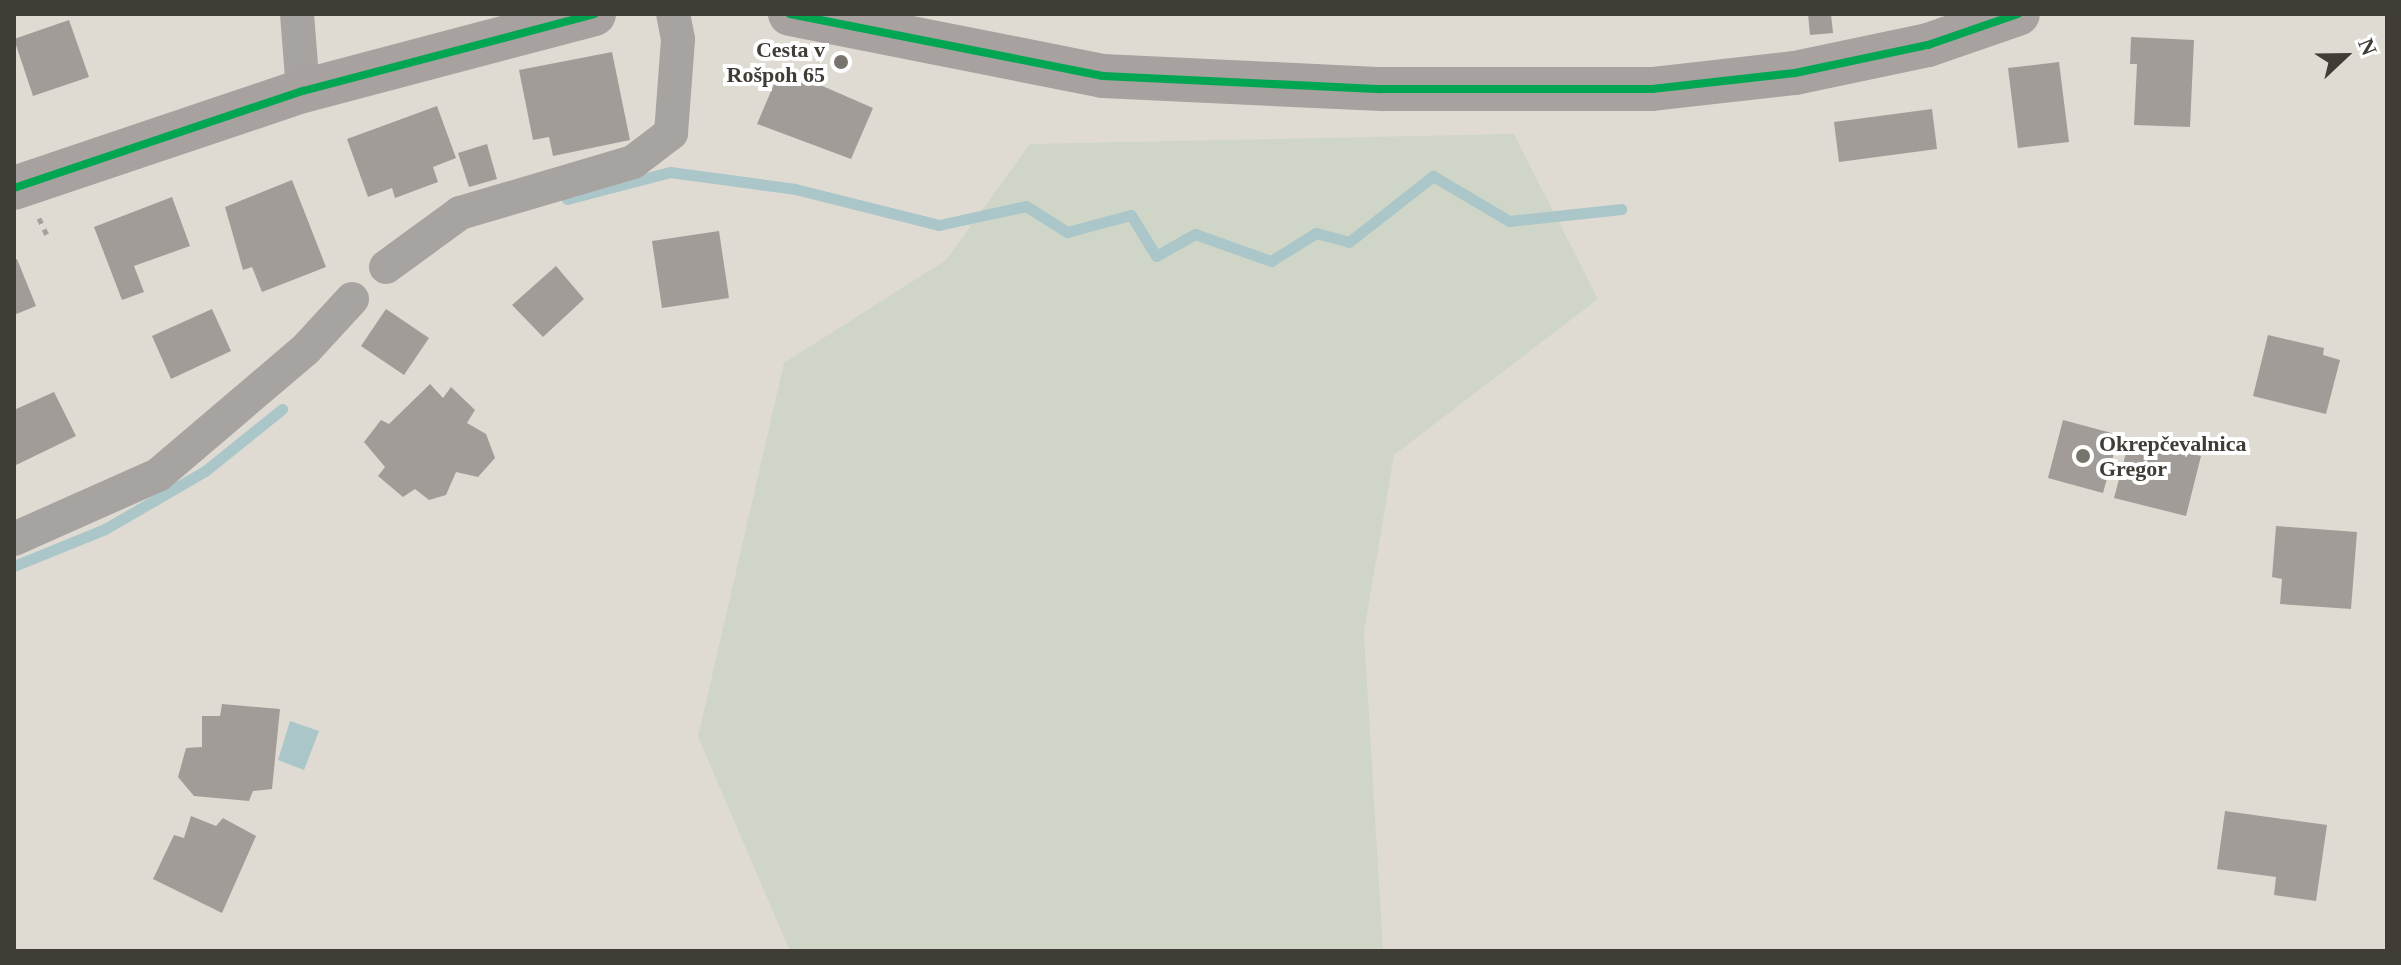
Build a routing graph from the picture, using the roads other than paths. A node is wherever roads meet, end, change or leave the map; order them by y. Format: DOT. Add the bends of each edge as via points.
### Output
graph roads {
  1 [pos="297,14"];
  2 [pos="594,14"];
  3 [pos="673,14"];
  4 [pos="790,14"];
  5 [pos="2018,14"];
  6 [pos="303,91"];
  7 [pos="14,188"];
  8 [pos="386,267"];
  9 [pos="352,299"];
  10 [pos="14,539"];
  1 -- 6 [label="street"];
  2 -- 6 [label="street"];
  3 -- 8 [label="street" via="678,39 671,133 633,162 460,213"];
  4 -- 5 [label="street" via="1103,76 1382,89 1652,89 1795,73 1928,45"];
  6 -- 7 [label="street"];
  9 -- 10 [label="street" via="306,349 158,475"];
}
